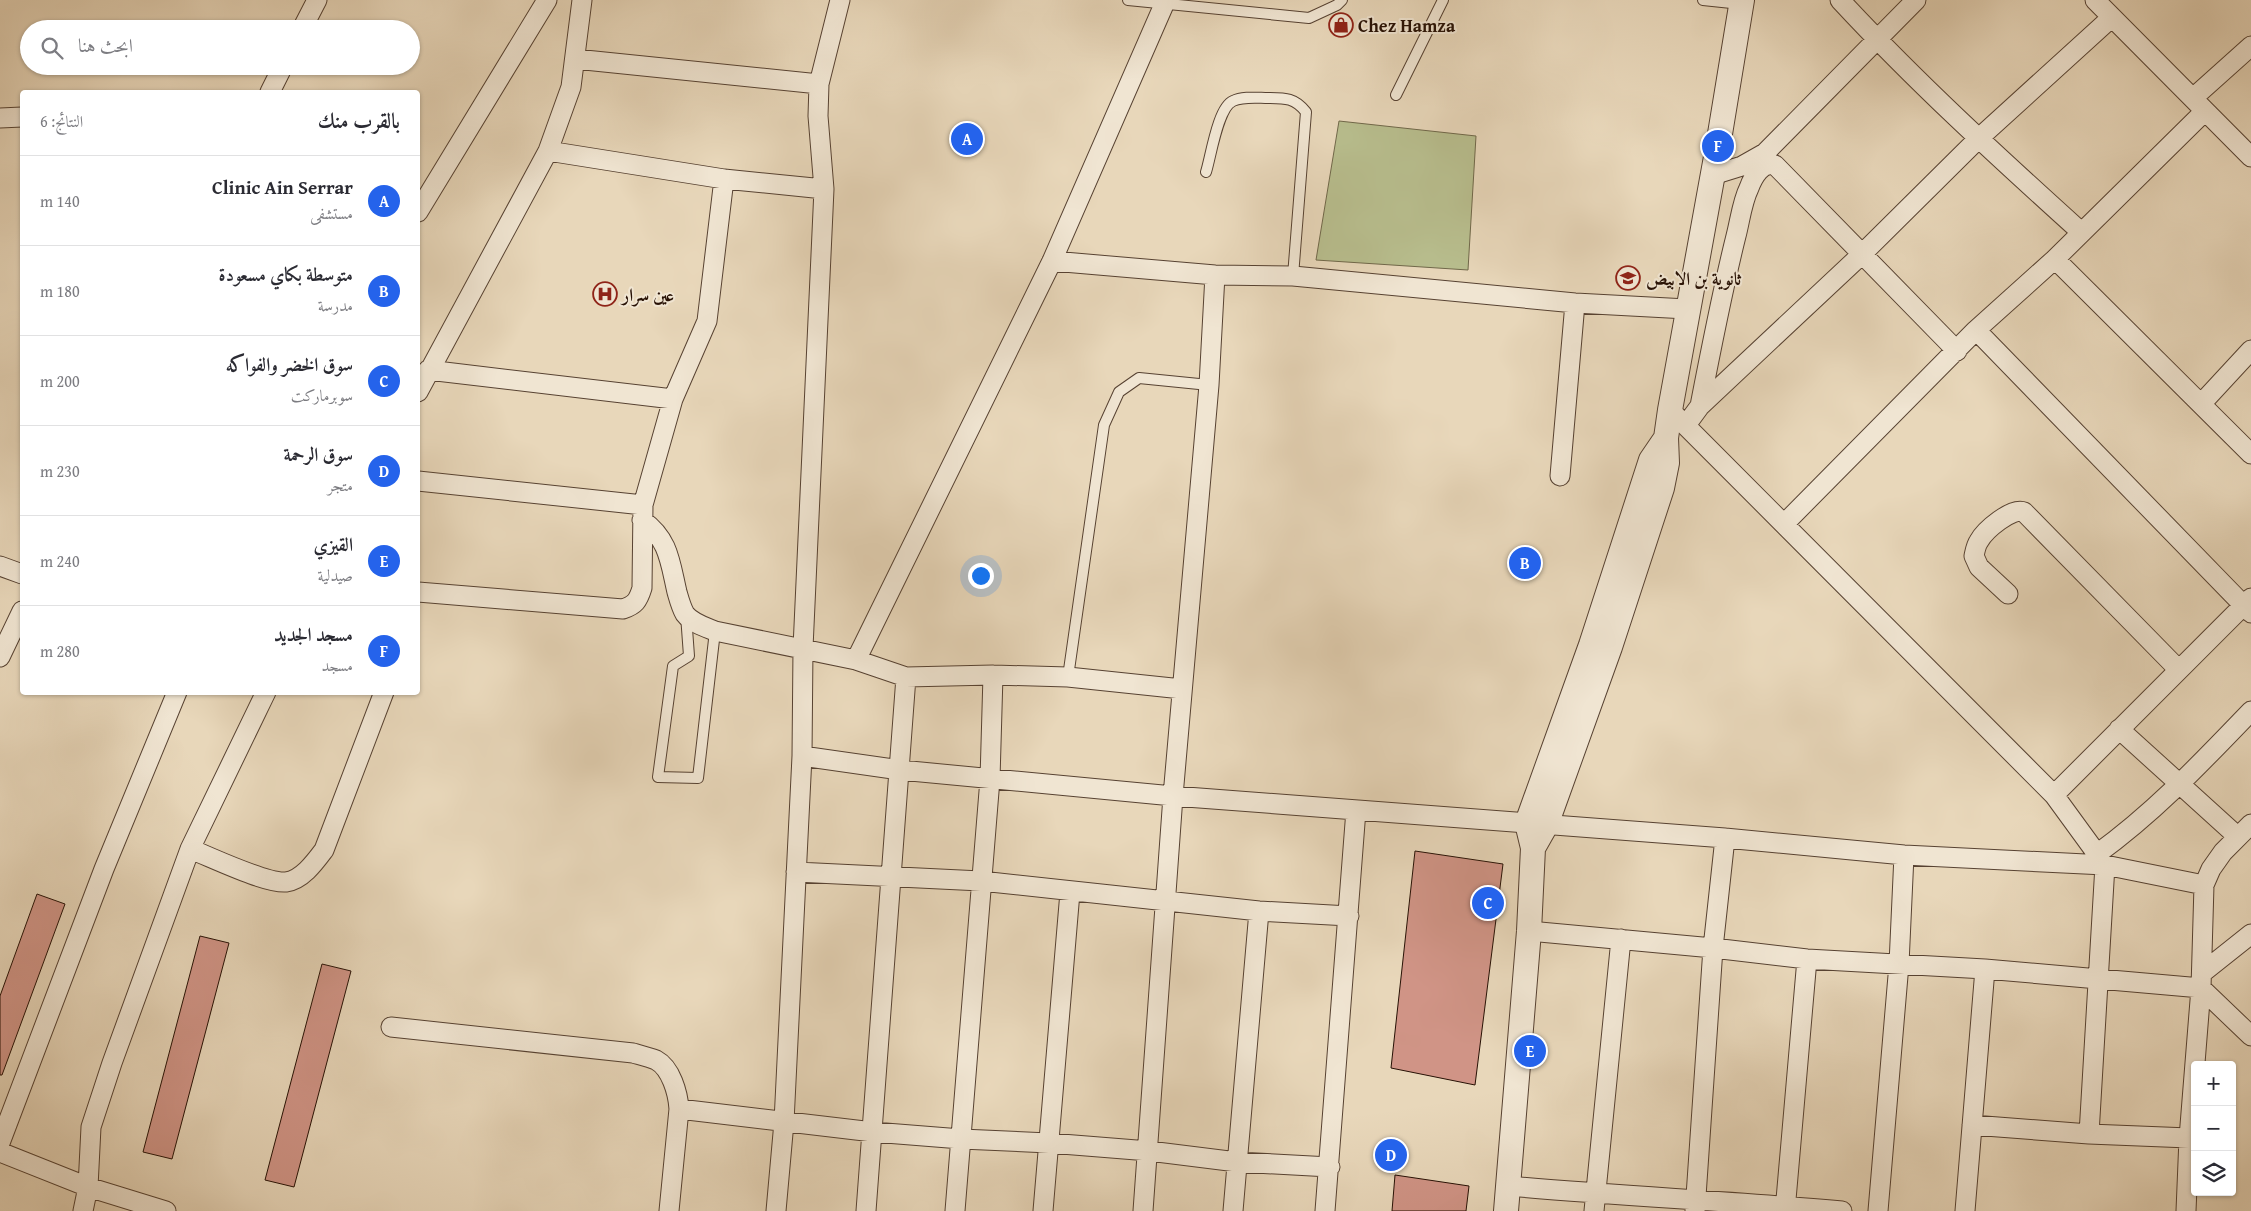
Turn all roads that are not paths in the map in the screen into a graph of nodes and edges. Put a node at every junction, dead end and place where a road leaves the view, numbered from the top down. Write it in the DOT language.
graph roads {
  1 [pos="317,0"];
  2 [pos="547,0"];
  3 [pos="582,0"];
  4 [pos="840,0"];
  5 [pos="1128,0"];
  6 [pos="1342,0"];
  7 [pos="1443,0"];
  8 [pos="1703,0"];
  9 [pos="1840,0"];
  10 [pos="1916,0"];
  11 [pos="2095,0"];
  12 [pos="1165,2"];
  13 [pos="1741,2"];
  14 [pos="2112,18"];
  15 [pos="307,20"];
  16 [pos="1878,41"];
  17 [pos="2251,46"];
  18 [pos="575,59"];
  19 [pos="278,75"];
  20 [pos="819,84"];
  21 [pos="271,90"];
  22 [pos="1396,96"];
  23 [pos="2199,104"];
  24 [pos="20,117"];
  25 [pos="0,118"];
  26 [pos="1978,139"];
  27 [pos="548,151"];
  28 [pos="2251,157"];
  29 [pos="1206,172"];
  30 [pos="1712,174"];
  31 [pos="724,179"];
  32 [pos="824,189"];
  33 [pos="420,209"];
  34 [pos="2081,232"];
  35 [pos="1860,255"];
  36 [pos="2055,258"];
  37 [pos="1052,261"];
  38 [pos="1215,275"];
  39 [pos="1293,276"];
  40 [pos="1575,303"];
  41 [pos="1687,309"];
  42 [pos="1976,330"];
  43 [pos="2251,350"];
  44 [pos="1957,351"];
  45 [pos="428,370"];
  46 [pos="1209,385"];
  47 [pos="420,388"];
  48 [pos="673,399"];
  49 [pos="2201,404"];
  50 [pos="1700,406"];
  51 [pos="1678,418"];
  52 [pos="2251,454"];
  53 [pos="1560,476"];
  54 [pos="420,480"];
  55 [pos="642,512"];
  56 [pos="1784,524"];
  57 [pos="0,566"];
  58 [pos="20,573"];
  59 [pos="2008,594"];
  60 [pos="420,596"];
  61 [pos="2249,605"];
  62 [pos="686,614"];
  63 [pos="20,615"];
  64 [pos="716,632"];
  65 [pos="803,648"];
  66 [pos="0,657"];
  67 [pos="856,660"];
  68 [pos="2179,670"];
  69 [pos="993,675"];
  70 [pos="906,676"];
  71 [pos="1068,677"];
  72 [pos="1182,688"];
  73 [pos="176,695"];
  74 [pos="265,695"];
  75 [pos="383,695"];
  76 [pos="2251,711"];
  77 [pos="2119,728"];
  78 [pos="802,756"];
  79 [pos="900,770"];
  80 [pos="990,779"];
  81 [pos="2180,784"];
  82 [pos="2054,794"];
  83 [pos="1173,796"];
  84 [pos="1356,810"];
  85 [pos="1536,824"];
  86 [pos="2244,830"];
  87 [pos="1725,838"];
  88 [pos="190,849"];
  89 [pos="1904,855"];
  90 [pos="2101,859"];
  91 [pos="796,872"];
  92 [pos="890,878"];
  93 [pos="981,881"];
  94 [pos="2204,885"];
  95 [pos="1070,892"];
  96 [pos="1166,902"];
  97 [pos="1259,911"];
  98 [pos="1349,916"];
  99 [pos="1529,931"];
  100 [pos="2251,934"];
  101 [pos="1621,939"];
  102 [pos="1713,948"];
  103 [pos="1807,959"];
  104 [pos="1899,964"];
  105 [pos="1984,970"];
  106 [pos="2097,979"];
  107 [pos="2201,981"];
  108 [pos="391,1027"];
  109 [pos="2251,1036"];
  110 [pos="679,1109"];
  111 [pos="784,1122"];
  112 [pos="1972,1125"];
  113 [pos="873,1132"];
  114 [pos="2089,1134"];
  115 [pos="2189,1138"];
  116 [pos="961,1140"];
  117 [pos="0,1143"];
  118 [pos="1049,1143"];
  119 [pos="1149,1151"];
  120 [pos="0,1152"];
  121 [pos="1237,1162"];
  122 [pos="1330,1167"];
  123 [pos="1508,1186"];
  124 [pos="88,1187"];
  125 [pos="1595,1203"];
  126 [pos="1695,1205"];
  127 [pos="1786,1208"];
  128 [pos="83,1211"];
  129 [pos="166,1211"];
  130 [pos="668,1211"];
  131 [pos="776,1211"];
  132 [pos="866,1211"];
  133 [pos="954,1211"];
  134 [pos="1043,1211"];
  135 [pos="1143,1211"];
  136 [pos="1233,1211"];
  137 [pos="1325,1211"];
  138 [pos="1506,1211"];
  139 [pos="1842,1211"];
  140 [pos="1878,1211"];
  141 [pos="1965,1211"];
  142 [pos="2186,1211"];
  1 -- 15 [label="street"];
  2 -- 33 [label="street"];
  3 -- 18 [label="street"];
  4 -- 20 [label="street"];
  5 -- 12 [label="lane"];
  6 -- 12 [label="lane"];
  7 -- 22 [label="lane"];
  8 -- 13 [label="lane"];
  9 -- 16 [label="street"];
  10 -- 16 [label="street"];
  11 -- 14 [label="street"];
  12 -- 37 [label="street"];
  13 -- 30 [label="street"];
  14 -- 23 [label="street"];
  14 -- 26 [label="street"];
  16 -- 26 [label="street"];
  16 -- 30 [label="street"];
  17 -- 23 [label="street"];
  18 -- 20 [label="street"];
  18 -- 27 [label="street"];
  19 -- 21 [label="street"];
  20 -- 32 [label="street"];
  23 -- 28 [label="street"];
  23 -- 34 [label="street"];
  24 -- 25 [label="street"];
  26 -- 34 [label="street"];
  26 -- 35 [label="street"];
  27 -- 31 [label="street"];
  27 -- 45 [label="street"];
  29 -- 39 [label="lane"];
  30 -- 41 [label="street"];
  31 -- 32 [label="street"];
  31 -- 48 [label="street"];
  32 -- 65 [label="street"];
  34 -- 36 [label="street"];
  35 -- 44 [label="street"];
  35 -- 50 [label="street"];
  35 -- 50 [label="street"];
  36 -- 42 [label="street"];
  36 -- 49 [label="street"];
  37 -- 38 [label="street"];
  37 -- 67 [label="street"];
  38 -- 39 [label="street"];
  38 -- 46 [label="street"];
  39 -- 40 [label="street"];
  40 -- 41 [label="street"];
  40 -- 53 [label="street"];
  41 -- 51 [label="street"];
  42 -- 44 [label="street"];
  42 -- 61 [label="street"];
  43 -- 49 [label="street"];
  44 -- 56 [label="street"];
  45 -- 47 [label="street"];
  45 -- 48 [label="street"];
  46 -- 71 [label="lane"];
  46 -- 72 [label="street"];
  48 -- 55 [label="street"];
  49 -- 52 [label="street"];
  50 -- 51 [label="street"];
  51 -- 56 [label="street"];
  51 -- 85 [label="street"];
  54 -- 55 [label="street"];
  55 -- 60 [label="street"];
  55 -- 62 [label="street"];
  56 -- 82 [label="street"];
  57 -- 58 [label="street"];
  59 -- 68 [label="street"];
  61 -- 68 [label="street"];
  62 -- 64 [label="street"];
  62 -- 64 [label="lane"];
  63 -- 66 [label="street"];
  64 -- 65 [label="street"];
  65 -- 67 [label="street"];
  65 -- 78 [label="street"];
  67 -- 70 [label="street"];
  68 -- 77 [label="street"];
  69 -- 70 [label="street"];
  69 -- 71 [label="street"];
  69 -- 80 [label="street"];
  70 -- 79 [label="street"];
  71 -- 72 [label="street"];
  72 -- 83 [label="street"];
  73 -- 117 [label="street"];
  74 -- 88 [label="street"];
  75 -- 88 [label="street"];
  76 -- 81 [label="street"];
  77 -- 81 [label="street"];
  77 -- 82 [label="street"];
  78 -- 79 [label="street"];
  78 -- 91 [label="street"];
  79 -- 80 [label="street"];
  79 -- 92 [label="street"];
  80 -- 83 [label="street"];
  80 -- 93 [label="street"];
  81 -- 86 [label="street"];
  81 -- 90 [label="street"];
  82 -- 90 [label="street"];
  83 -- 84 [label="street"];
  83 -- 96 [label="street"];
  84 -- 85 [label="street"];
  84 -- 98 [label="street"];
  85 -- 87 [label="street"];
  85 -- 99 [label="street"];
  86 -- 94 [label="street"];
  87 -- 89 [label="street"];
  87 -- 102 [label="street"];
  88 -- 124 [label="street"];
  89 -- 90 [label="street"];
  89 -- 104 [label="street"];
  90 -- 94 [label="street"];
  90 -- 106 [label="street"];
  91 -- 92 [label="street"];
  91 -- 111 [label="street"];
  92 -- 93 [label="street"];
  92 -- 113 [label="street"];
  93 -- 95 [label="street"];
  93 -- 116 [label="street"];
  94 -- 107 [label="street"];
  95 -- 96 [label="street"];
  95 -- 118 [label="street"];
  96 -- 97 [label="street"];
  96 -- 119 [label="street"];
  97 -- 98 [label="street"];
  97 -- 121 [label="street"];
  98 -- 122 [label="street"];
  99 -- 101 [label="street"];
  99 -- 123 [label="street"];
  100 -- 107 [label="street"];
  101 -- 102 [label="street"];
  101 -- 125 [label="street"];
  102 -- 103 [label="street"];
  102 -- 126 [label="street"];
  103 -- 104 [label="street"];
  103 -- 127 [label="street"];
  104 -- 105 [label="street"];
  104 -- 140 [label="street"];
  105 -- 106 [label="street"];
  105 -- 112 [label="street"];
  106 -- 107 [label="street"];
  106 -- 114 [label="street"];
  107 -- 109 [label="street"];
  107 -- 115 [label="street"];
  108 -- 110 [label="street"];
  110 -- 111 [label="street"];
  110 -- 130 [label="street"];
  111 -- 113 [label="street"];
  111 -- 131 [label="street"];
  112 -- 114 [label="street"];
  112 -- 141 [label="street"];
  113 -- 116 [label="street"];
  113 -- 132 [label="street"];
  114 -- 115 [label="street"];
  115 -- 142 [label="street"];
  116 -- 118 [label="street"];
  116 -- 133 [label="street"];
  118 -- 119 [label="street"];
  118 -- 134 [label="street"];
  119 -- 121 [label="street"];
  119 -- 135 [label="street"];
  120 -- 124 [label="street"];
  121 -- 122 [label="street"];
  121 -- 136 [label="street"];
  122 -- 137 [label="street"];
  123 -- 125 [label="street"];
  123 -- 138 [label="street"];
  124 -- 128 [label="street"];
  124 -- 129 [label="street"];
  125 -- 126 [label="street"];
  126 -- 127 [label="street"];
  127 -- 139 [label="street"];
}
